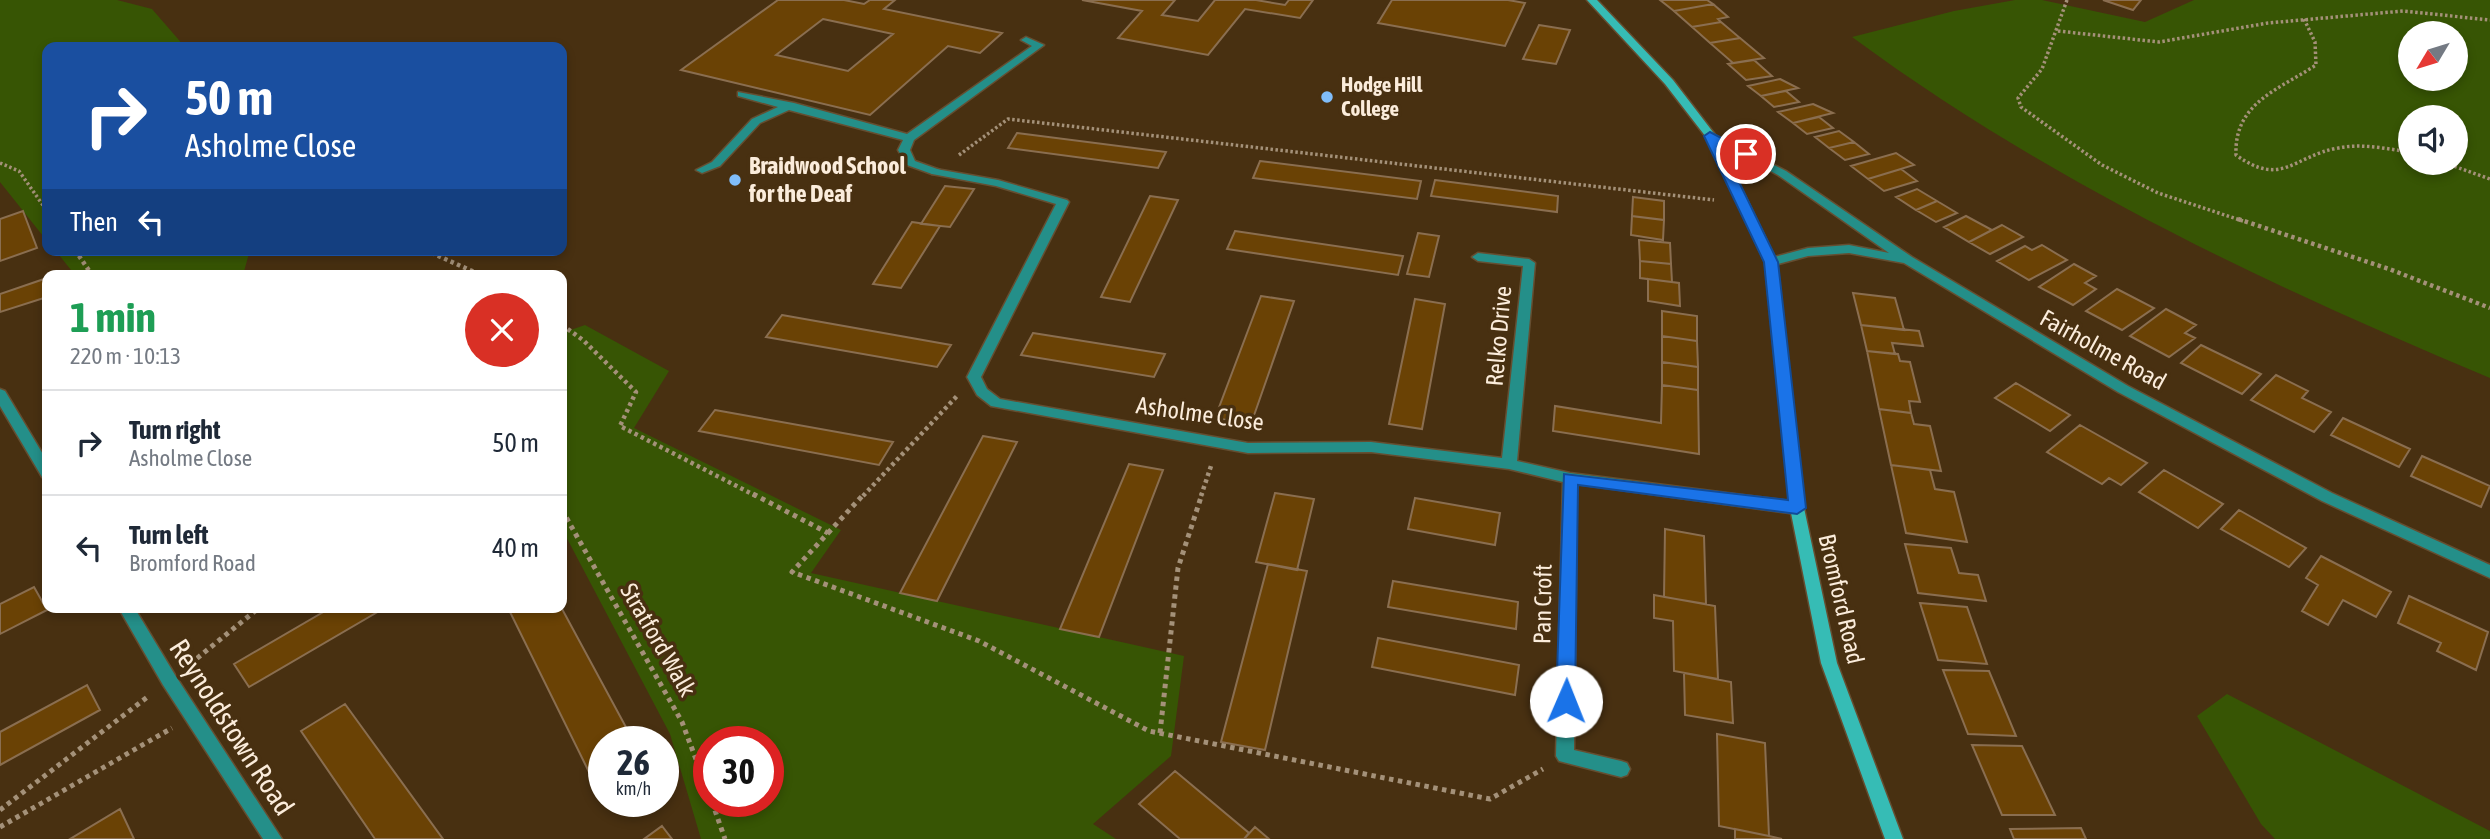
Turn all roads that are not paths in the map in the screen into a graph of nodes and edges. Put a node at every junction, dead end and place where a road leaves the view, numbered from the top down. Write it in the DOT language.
graph roads {
  1 [pos="1591,0"];
  2 [pos="1026,40"];
  3 [pos="742,94"];
  4 [pos="790,106"];
  5 [pos="1710,136"];
  6 [pos="909,138"];
  7 [pos="702,170"];
  8 [pos="1478,257"];
  9 [pos="1908,260"];
  10 [pos="1771,262"];
  11 [pos="0,394"];
  12 [pos="1509,464"];
  13 [pos="42,465"];
  14 [pos="1570,478"];
  15 [pos="1797,508"];
  16 [pos="2490,572"];
  17 [pos="130,613"];
  18 [pos="1621,769"];
  19 [pos="273,839"];
  20 [pos="1894,839"];
  1 -- 5 [label="street, Bromford Road"];
  2 -- 6 [label="street"];
  3 -- 4 [label="street"];
  4 -- 6 [label="street"];
  4 -- 7 [label="street"];
  5 -- 9 [label="street, Fairholme Road"];
  5 -- 10 [label="street, Bromford Road"];
  6 -- 12 [label="street, Asholme Close"];
  8 -- 12 [label="street, Relko Drive"];
  9 -- 10 [label="street"];
  9 -- 16 [label="street, Fairholme Road"];
  10 -- 15 [label="street, Bromford Road"];
  11 -- 13 [label="street"];
  12 -- 14 [label="street, Asholme Close"];
  14 -- 15 [label="street, Asholme Close"];
  14 -- 18 [label="street, Pan Croft"];
  15 -- 20 [label="street, Bromford Road"];
  17 -- 19 [label="street, Reynoldstown Road"];
}
